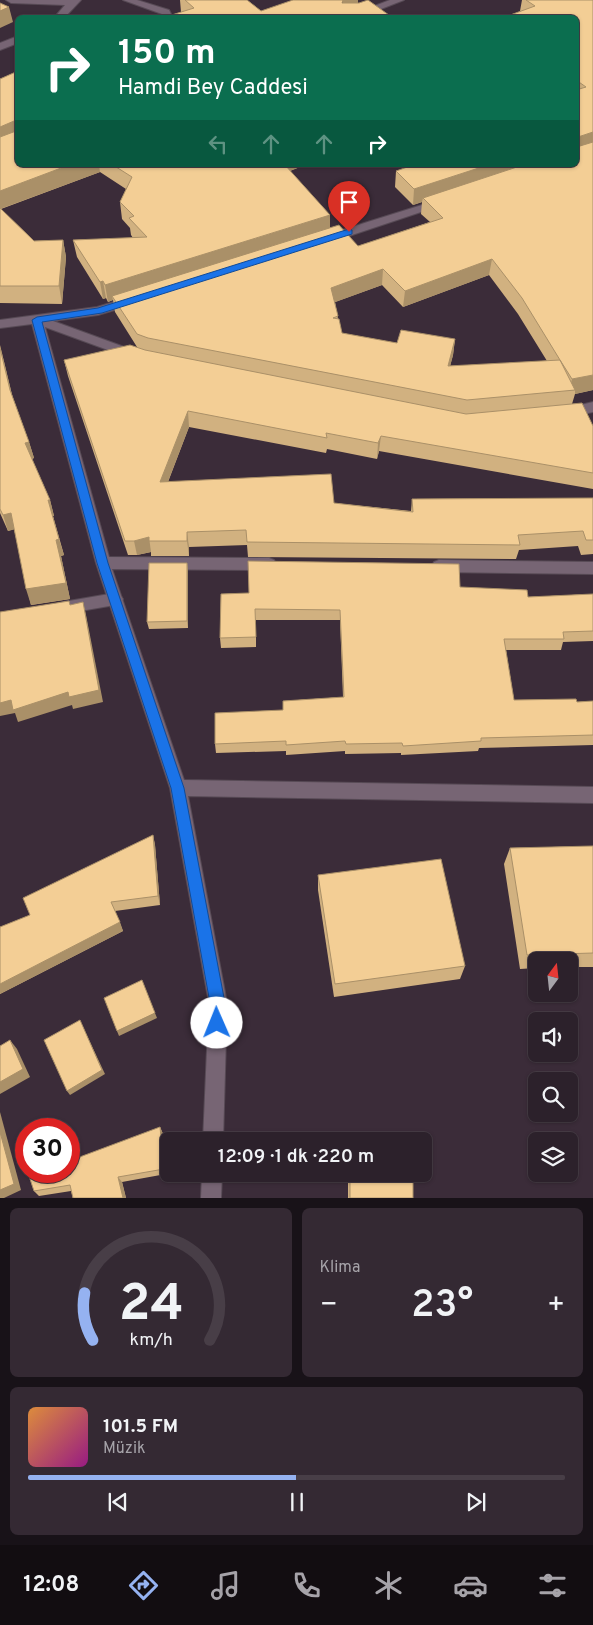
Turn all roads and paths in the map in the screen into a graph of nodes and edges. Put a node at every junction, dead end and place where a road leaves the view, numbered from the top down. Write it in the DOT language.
graph roads {
  1 [pos="11,0"];
  2 [pos="128,0"];
  3 [pos="398,0"];
  4 [pos="75,2"];
  5 [pos="61,15"];
  6 [pos="168,15"];
  7 [pos="356,15"];
  8 [pos="15,40"];
  9 [pos="0,47"];
  10 [pos="451,198"];
  11 [pos="312,244"];
  12 [pos="145,296"];
  13 [pos="37,320"];
  14 [pos="0,324"];
  15 [pos="148,360"];
  16 [pos="593,407"];
  17 [pos="552,414"];
  18 [pos="103,563"];
  19 [pos="279,564"];
  20 [pos="426,566"];
  21 [pos="593,568"];
  22 [pos="115,599"];
  23 [pos="48,610"];
  24 [pos="178,788"];
  25 [pos="593,795"];
  26 [pos="213,1132"];
  27 [pos="212,1182"];
  28 [pos="211,1198"];
  1 -- 4 [label="street"];
  2 -- 6 [label="street"];
  3 -- 7 [label="street"];
  4 -- 5 [label="street"];
  8 -- 9 [label="street"];
  10 -- 11 [label="street"];
  12 -- 13 [label="street"];
  13 -- 14 [label="street"];
  13 -- 15 [label="street"];
  13 -- 18 [label="street"];
  16 -- 17 [label="street"];
  18 -- 19 [label="street"];
  18 -- 22 [label="street"];
  20 -- 21 [label="street"];
  22 -- 23 [label="street"];
  22 -- 24 [label="street"];
  24 -- 25 [label="street"];
  24 -- 26 [label="street"];
  27 -- 28 [label="street"];
}
